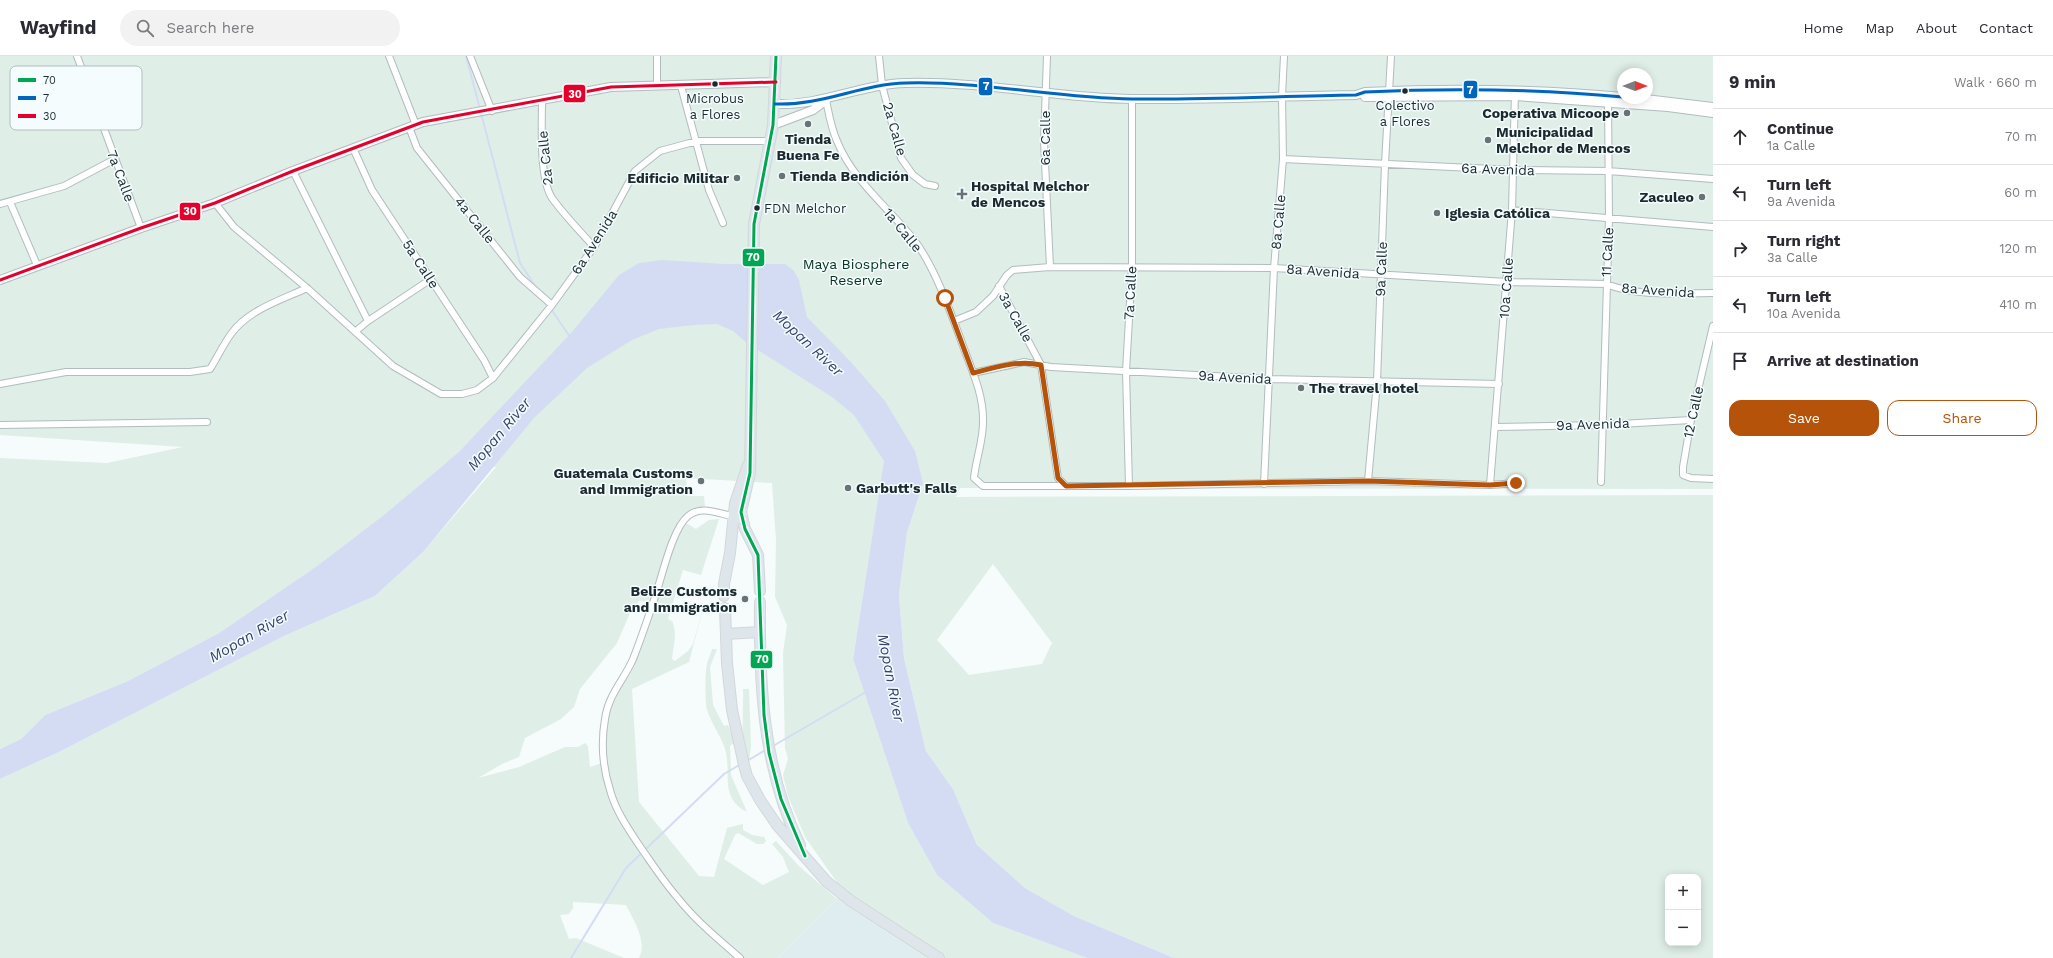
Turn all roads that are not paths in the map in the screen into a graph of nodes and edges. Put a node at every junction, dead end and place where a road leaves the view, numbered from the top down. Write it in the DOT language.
graph roads {
  1 [pos="76,56"];
  2 [pos="389,56"];
  3 [pos="470,56"];
  4 [pos="657,56"];
  5 [pos="776,56"];
  6 [pos="879,56"];
  7 [pos="1048,56"];
  8 [pos="1284,56"];
  9 [pos="1391,56"];
  10 [pos="80,66"];
  11 [pos="776,82"];
  12 [pos="657,85"];
  13 [pos="882,85"];
  14 [pos="681,86"];
  15 [pos="1045,92"];
  16 [pos="1515,93"];
  17 [pos="1389,94"];
  18 [pos="1282,96"];
  19 [pos="1617,98"];
  20 [pos="1132,99"];
  21 [pos="1608,99"];
  22 [pos="826,100"];
  23 [pos="542,101"];
  24 [pos="1653,101"];
  25 [pos="775,104"];
  26 [pos="1668,104"];
  27 [pos="1713,107"];
  28 [pos="492,111"];
  29 [pos="1713,113"];
  30 [pos="773,125"];
  31 [pos="412,126"];
  32 [pos="104,130"];
  33 [pos="697,141"];
  34 [pos="771,141"];
  35 [pos="353,148"];
  36 [pos="115,159"];
  37 [pos="1283,159"];
  38 [pos="1385,164"];
  39 [pos="1514,170"];
  40 [pos="293,171"];
  41 [pos="1608,171"];
  42 [pos="1713,179"];
  43 [pos="935,186"];
  44 [pos="10,202"];
  45 [pos="215,203"];
  46 [pos="0,204"];
  47 [pos="1512,210"];
  48 [pos="1609,218"];
  49 [pos="723,223"];
  50 [pos="1713,227"];
  51 [pos="141,228"];
  52 [pos="594,247"];
  53 [pos="37,265"];
  54 [pos="1050,267"];
  55 [pos="1132,267"];
  56 [pos="1274,268"];
  57 [pos="1380,275"];
  58 [pos="431,279"];
  59 [pos="0,280"];
  60 [pos="1507,282"];
  61 [pos="1606,284"];
  62 [pos="999,286"];
  63 [pos="307,288"];
  64 [pos="1713,293"];
  65 [pos="552,305"];
  66 [pos="368,321"];
  67 [pos="954,321"];
  68 [pos="1713,326"];
  69 [pos="356,331"];
  70 [pos="1041,365"];
  71 [pos="1126,371"];
  72 [pos="973,373"];
  73 [pos="493,378"];
  74 [pos="1268,379"];
  75 [pos="1377,382"];
  76 [pos="0,384"];
  77 [pos="1499,384"];
  78 [pos="1690,420"];
  79 [pos="207,422"];
  80 [pos="0,425"];
  81 [pos="1602,425"];
  82 [pos="1495,427"];
  83 [pos="1713,479"];
  84 [pos="1368,481"];
  85 [pos="1601,482"];
  86 [pos="1516,483"];
  87 [pos="1264,484"];
  88 [pos="1490,485"];
  89 [pos="1066,486"];
  90 [pos="1129,486"];
  91 [pos="738,518"];
  92 [pos="760,591"];
  93 [pos="724,596"];
  94 [pos="760,602"];
  95 [pos="725,608"];
  96 [pos="760,632"];
  97 [pos="726,634"];
  98 [pos="805,856"];
  99 [pos="740,958"];
  100 [pos="939,958"];
  1 -- 10 [label="street, 7a Calle"];
  2 -- 31 [label="street, 4a Calle"];
  3 -- 28 [label="street"];
  4 -- 12 [label="street"];
  5 -- 11 [label="highway"];
  6 -- 13 [label="street, 2a Calle"];
  7 -- 15 [label="street, 6a Calle"];
  8 -- 18 [label="street, 8a Calle"];
  9 -- 17 [label="street, 9a Calle"];
  11 -- 14 [label="street"];
  11 -- 25 [label="highway"];
  12 -- 14 [label="street"];
  12 -- 23 [label="street"];
  13 -- 15 [label="street"];
  13 -- 22 [label="street"];
  13 -- 43 [label="street, 2a Calle"];
  14 -- 33 [label="street"];
  15 -- 20 [label="street"];
  15 -- 54 [label="street, 6a Calle"];
  16 -- 17 [label="street"];
  16 -- 21 [label="street"];
  16 -- 39 [label="street, 10a Calle"];
  17 -- 18 [label="street"];
  17 -- 38 [label="street, 9a Calle"];
  18 -- 20 [label="street"];
  18 -- 37 [label="street, 8a Calle"];
  19 -- 21 [label="street"];
  20 -- 55 [label="street, 7a Calle"];
  21 -- 26 [label="street"];
  21 -- 41 [label="street, 11 Calle"];
  22 -- 25 [label="street"];
  22 -- 30 [label="street"];
  22 -- 67 [label="street, 1a Calle"];
  23 -- 28 [label="street"];
  23 -- 52 [label="street, 2a Calle"];
  24 -- 26 [label="street"];
  25 -- 30 [label="highway"];
  26 -- 27 [label="street"];
  26 -- 29 [label="street"];
  28 -- 31 [label="street"];
  30 -- 34 [label="highway"];
  31 -- 35 [label="street"];
  31 -- 65 [label="street, 4a Calle"];
  32 -- 36 [label="street, 7a Calle"];
  33 -- 34 [label="street, 6a Avenida"];
  33 -- 49 [label="street"];
  33 -- 52 [label="street, 6a Avenida"];
  34 -- 91 [label="highway"];
  35 -- 40 [label="street"];
  35 -- 58 [label="street, 5a Calle"];
  36 -- 44 [label="street"];
  36 -- 51 [label="street, 7a Calle"];
  37 -- 38 [label="street, 6a Avenida"];
  37 -- 56 [label="street, 8a Calle"];
  38 -- 39 [label="street, 6a Avenida"];
  38 -- 57 [label="street, 9a Calle"];
  39 -- 41 [label="street, 6a Avenida"];
  39 -- 47 [label="street, 10a Calle"];
  40 -- 45 [label="street"];
  40 -- 66 [label="street"];
  41 -- 42 [label="street, 6a Avenida"];
  41 -- 48 [label="street, 11 Calle"];
  44 -- 46 [label="street"];
  44 -- 53 [label="street"];
  45 -- 51 [label="street"];
  45 -- 63 [label="street"];
  47 -- 48 [label="street"];
  47 -- 60 [label="street, 10a Calle"];
  48 -- 50 [label="street"];
  48 -- 61 [label="street, 11 Calle"];
  51 -- 53 [label="street"];
  52 -- 65 [label="street, 6a Avenida"];
  53 -- 59 [label="street"];
  54 -- 55 [label="street, 8a Avenida"];
  54 -- 62 [label="street, 8a Avenida"];
  55 -- 56 [label="street, 8a Avenida"];
  55 -- 71 [label="street, 7a Calle"];
  56 -- 57 [label="street, 8a Avenida"];
  56 -- 74 [label="street, 8a Calle"];
  57 -- 60 [label="street, 8a Avenida"];
  57 -- 75 [label="street, 9a Calle"];
  58 -- 66 [label="street"];
  58 -- 73 [label="street, 5a Calle"];
  60 -- 61 [label="street, 8a Avenida"];
  60 -- 77 [label="street, 10a Calle"];
  61 -- 64 [label="street, 8a Avenida"];
  61 -- 81 [label="street, 11 Calle"];
  62 -- 67 [label="street, 8a Avenida"];
  62 -- 70 [label="street, 3a Calle"];
  63 -- 69 [label="street"];
  63 -- 76 [label="street"];
  65 -- 73 [label="street, 6a Avenida"];
  66 -- 69 [label="street"];
  67 -- 72 [label="street, 1a Calle"];
  68 -- 78 [label="street, 12 Calle"];
  69 -- 73 [label="street, 6a Avenida"];
  70 -- 71 [label="street, 9a Avenida"];
  70 -- 72 [label="street, 9a Avenida"];
  70 -- 89 [label="street, 3a Calle"];
  71 -- 74 [label="street, 9a Avenida"];
  71 -- 90 [label="street, 7a Calle"];
  72 -- 89 [label="street, 1a Calle"];
  74 -- 75 [label="street, 9a Avenida"];
  74 -- 87 [label="street, 8a Calle"];
  75 -- 77 [label="street, 9a Avenida"];
  75 -- 84 [label="street, 9a Calle"];
  77 -- 82 [label="street, 10a Calle"];
  78 -- 81 [label="street, 9a Avenida"];
  78 -- 83 [label="street, 12 Calle"];
  79 -- 80 [label="street"];
  81 -- 82 [label="street, 9a Avenida"];
  81 -- 85 [label="street, 11 Calle"];
  82 -- 88 [label="street, 10a Calle"];
  84 -- 87 [label="street"];
  84 -- 88 [label="street"];
  86 -- 88 [label="street"];
  87 -- 90 [label="street"];
  89 -- 90 [label="street"];
  91 -- 92 [label="highway"];
  91 -- 93 [label="highway"];
  91 -- 99 [label="street"];
  94 -- 96 [label="highway"];
  95 -- 97 [label="highway"];
  96 -- 97 [label="highway"];
  96 -- 98 [label="highway"];
  97 -- 98 [label="highway"];
  98 -- 100 [label="highway"];
}
